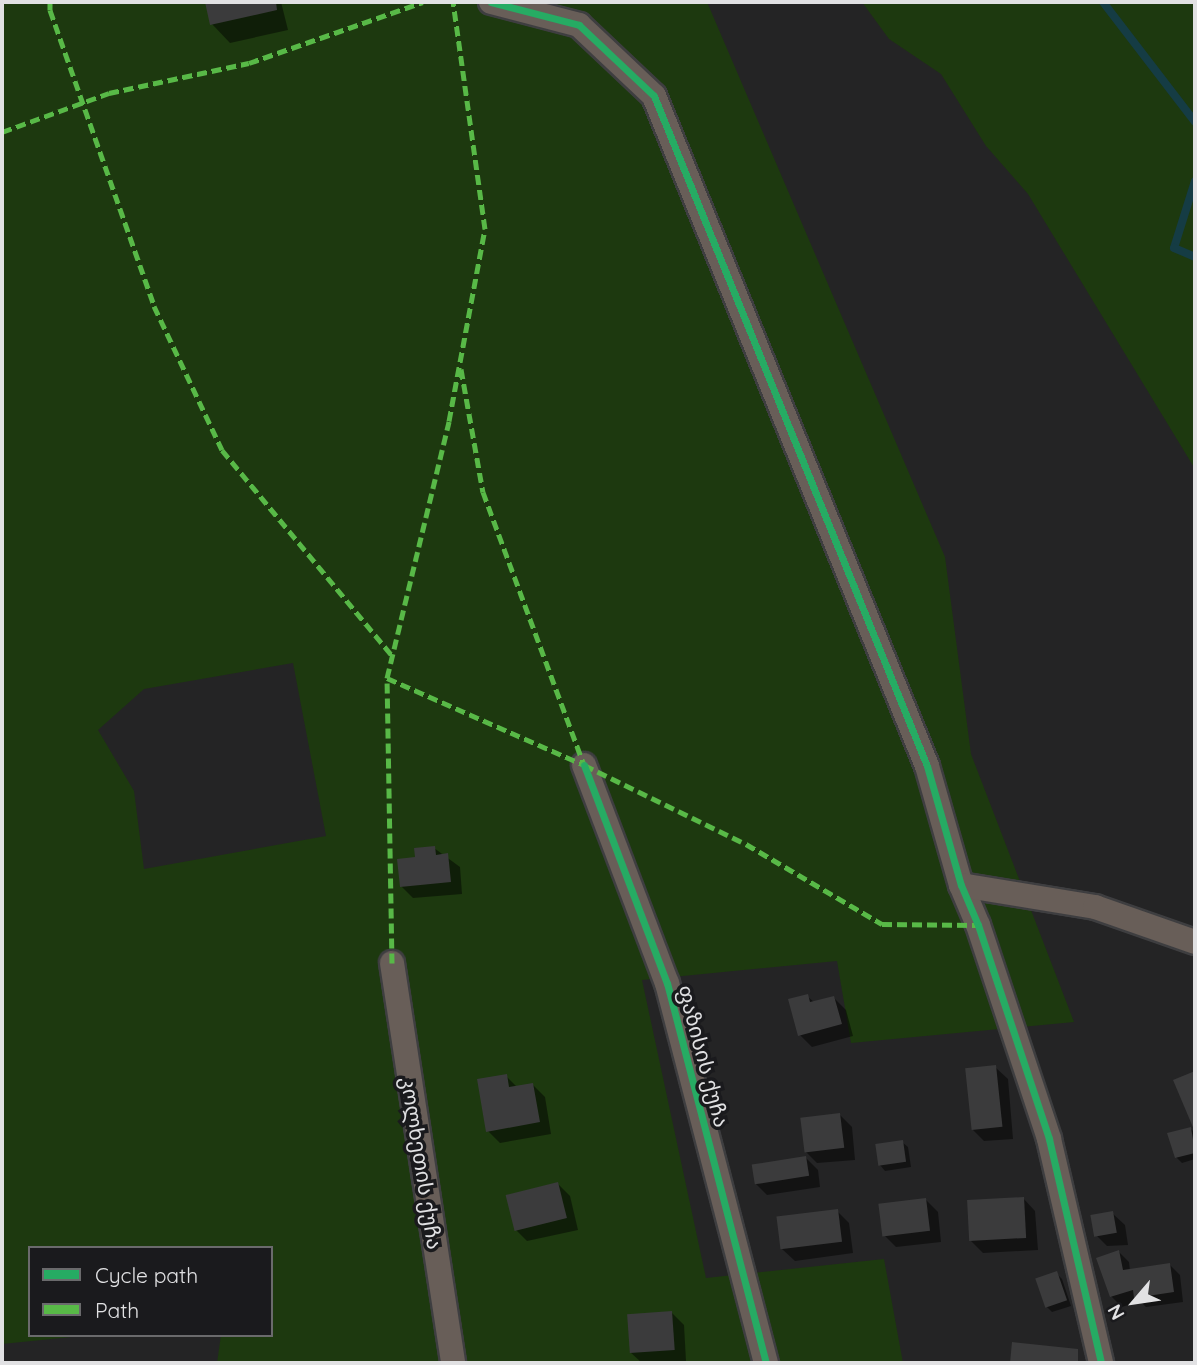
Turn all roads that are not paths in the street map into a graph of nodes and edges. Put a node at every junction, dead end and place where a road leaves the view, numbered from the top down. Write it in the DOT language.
graph roads {
  1 [pos="491,2"];
  2 [pos="584,765"];
  3 [pos="961,885"];
  4 [pos="1195,942"];
  5 [pos="391,963"];
  6 [pos="453,1363"];
  7 [pos="766,1363"];
  8 [pos="1101,1363"];
  1 -- 3 [label="street"];
  2 -- 7 [label="street, ფაზისის ქუჩა"];
  3 -- 4 [label="street"];
  3 -- 8 [label="street"];
  5 -- 6 [label="street, კოლხეთის ქუჩა"];
}
